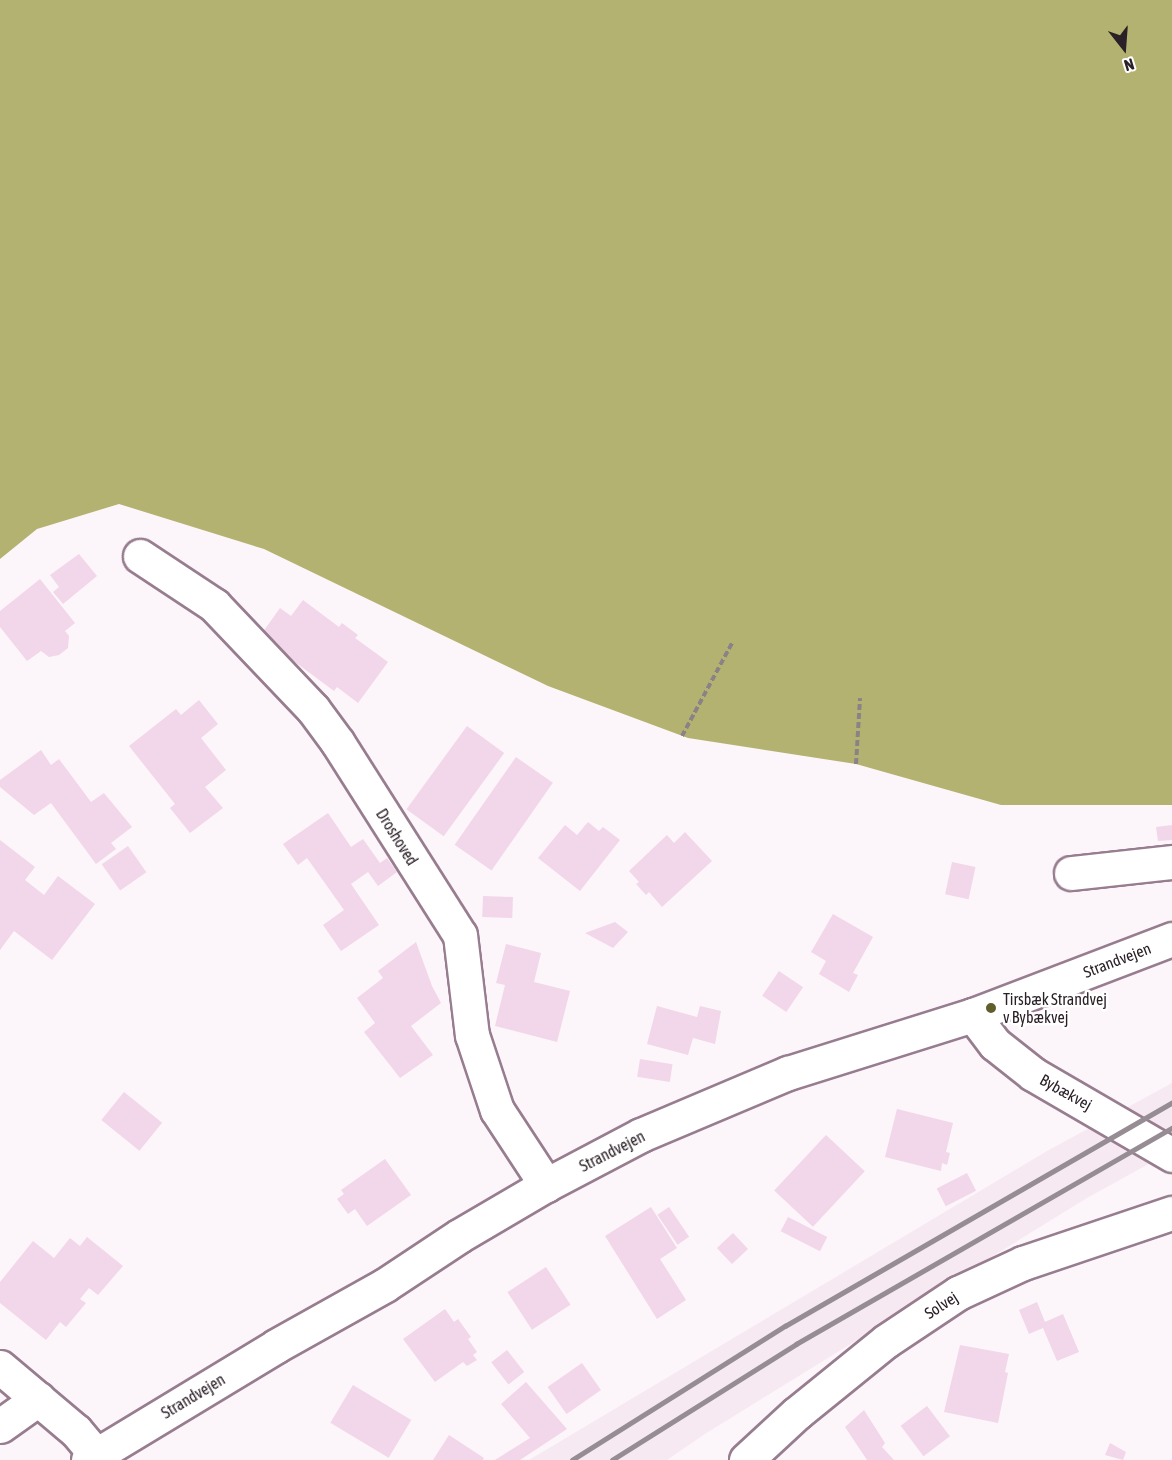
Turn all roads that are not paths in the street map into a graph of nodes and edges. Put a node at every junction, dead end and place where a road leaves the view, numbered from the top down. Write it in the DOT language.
graph roads {
  1 [pos="140,556"];
  2 [pos="1172,862"];
  3 [pos="1071,873"];
  4 [pos="1172,939"];
  5 [pos="973,1015"];
  6 [pos="1172,1155"];
  7 [pos="546,1185"];
  8 [pos="1172,1213"];
  9 [pos="0,1367"];
  10 [pos="38,1399"];
  11 [pos="0,1426"];
  12 [pos="95,1458"];
  13 [pos="746,1460"];
  1 -- 7 [label="street, Droshoved"];
  2 -- 3 [label="street"];
  4 -- 5 [label="street, Strandvejen"];
  5 -- 6 [label="street, Bybækvej"];
  5 -- 7 [label="street, Strandvejen"];
  7 -- 12 [label="street, Strandvejen"];
  8 -- 13 [label="street, Solvej"];
  9 -- 10 [label="street, Strandvejen"];
  10 -- 11 [label="street"];
  10 -- 12 [label="street, Strandvejen"];
}
